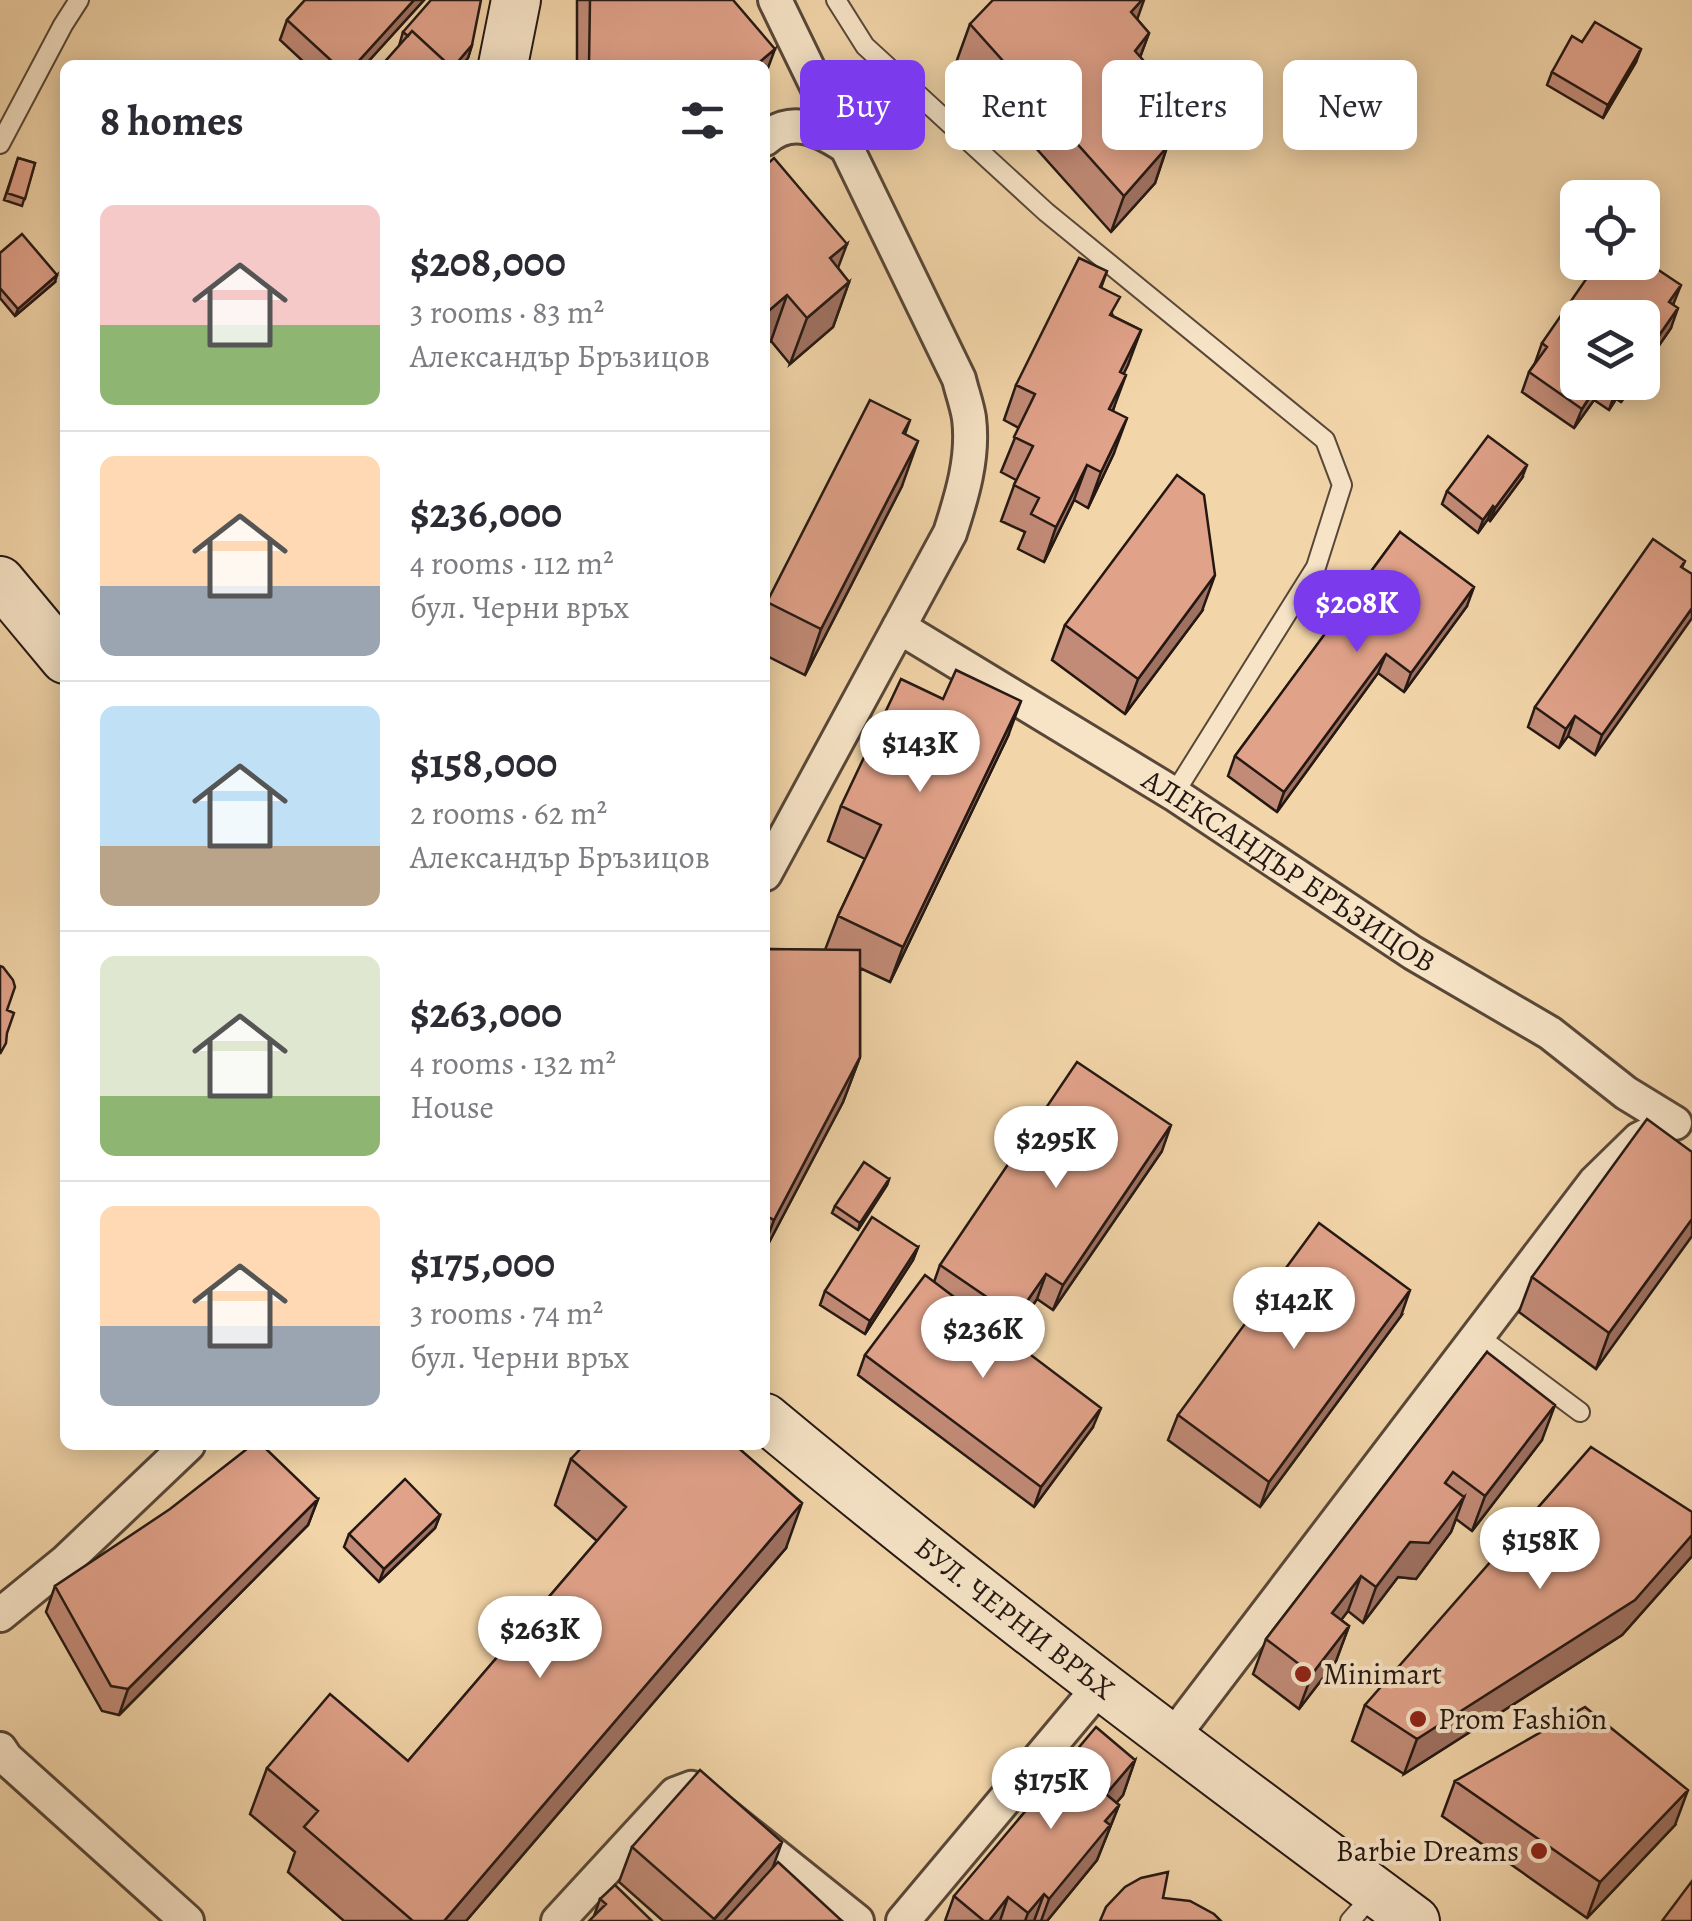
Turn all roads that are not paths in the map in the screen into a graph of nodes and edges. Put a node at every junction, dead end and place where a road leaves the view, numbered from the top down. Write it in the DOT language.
graph roads {
  1 [pos="79,0"];
  2 [pos="516,0"];
  3 [pos="775,0"];
  4 [pos="836,0"];
  5 [pos="504,60"];
  6 [pos="805,60"];
  7 [pos="800,126"];
  8 [pos="770,135"];
  9 [pos="0,144"];
  10 [pos="849,150"];
  11 [pos="0,581"];
  12 [pos="899,627"];
  13 [pos="60,653"];
  14 [pos="1174,794"];
  15 [pos="770,865"];
  16 [pos="1684,1124"];
  17 [pos="1478,1336"];
  18 [pos="1580,1412"];
  19 [pos="770,1422"];
  20 [pos="183,1450"];
  21 [pos="0,1615"];
  22 [pos="1101,1685"];
  23 [pos="1171,1739"];
  24 [pos="0,1750"];
  25 [pos="1363,1906"];
  26 [pos="187,1921"];
  27 [pos="558,1921"];
  28 [pos="857,1921"];
  29 [pos="903,1921"];
  30 [pos="1416,1921"];
  1 -- 9 [label="lane"];
  2 -- 5 [label="main road"];
  3 -- 6 [label="street"];
  4 -- 14 [label="lane"];
  7 -- 8 [label="street"];
  10 -- 12 [label="street"];
  11 -- 13 [label="main road"];
  12 -- 14 [label="street, АЛЕКСАНДЪР БРЪЗИЦОВ"];
  12 -- 15 [label="street"];
  14 -- 16 [label="street, АЛЕКСАНДЪР БРЪЗИЦОВ"];
  16 -- 17 [label="street, АЛЕКСАНДЪР БРЪЗИЦОВ"];
  17 -- 18 [label="lane"];
  17 -- 23 [label="street, АЛЕКСАНДЪР БРЪЗИЦОВ"];
  19 -- 22 [label="main road, БУЛ. ЧЕРНИ ВРЪХ"];
  20 -- 21 [label="street"];
  22 -- 23 [label="main road, БУЛ. ЧЕРНИ ВРЪХ"];
  22 -- 29 [label="street"];
  23 -- 25 [label="main road, БУЛ. ЧЕРНИ ВРЪХ"];
  24 -- 26 [label="street"];
  25 -- 30 [label="main road, БУЛ. ЧЕРНИ ВРЪХ"];
  27 -- 28 [label="street"];
}
